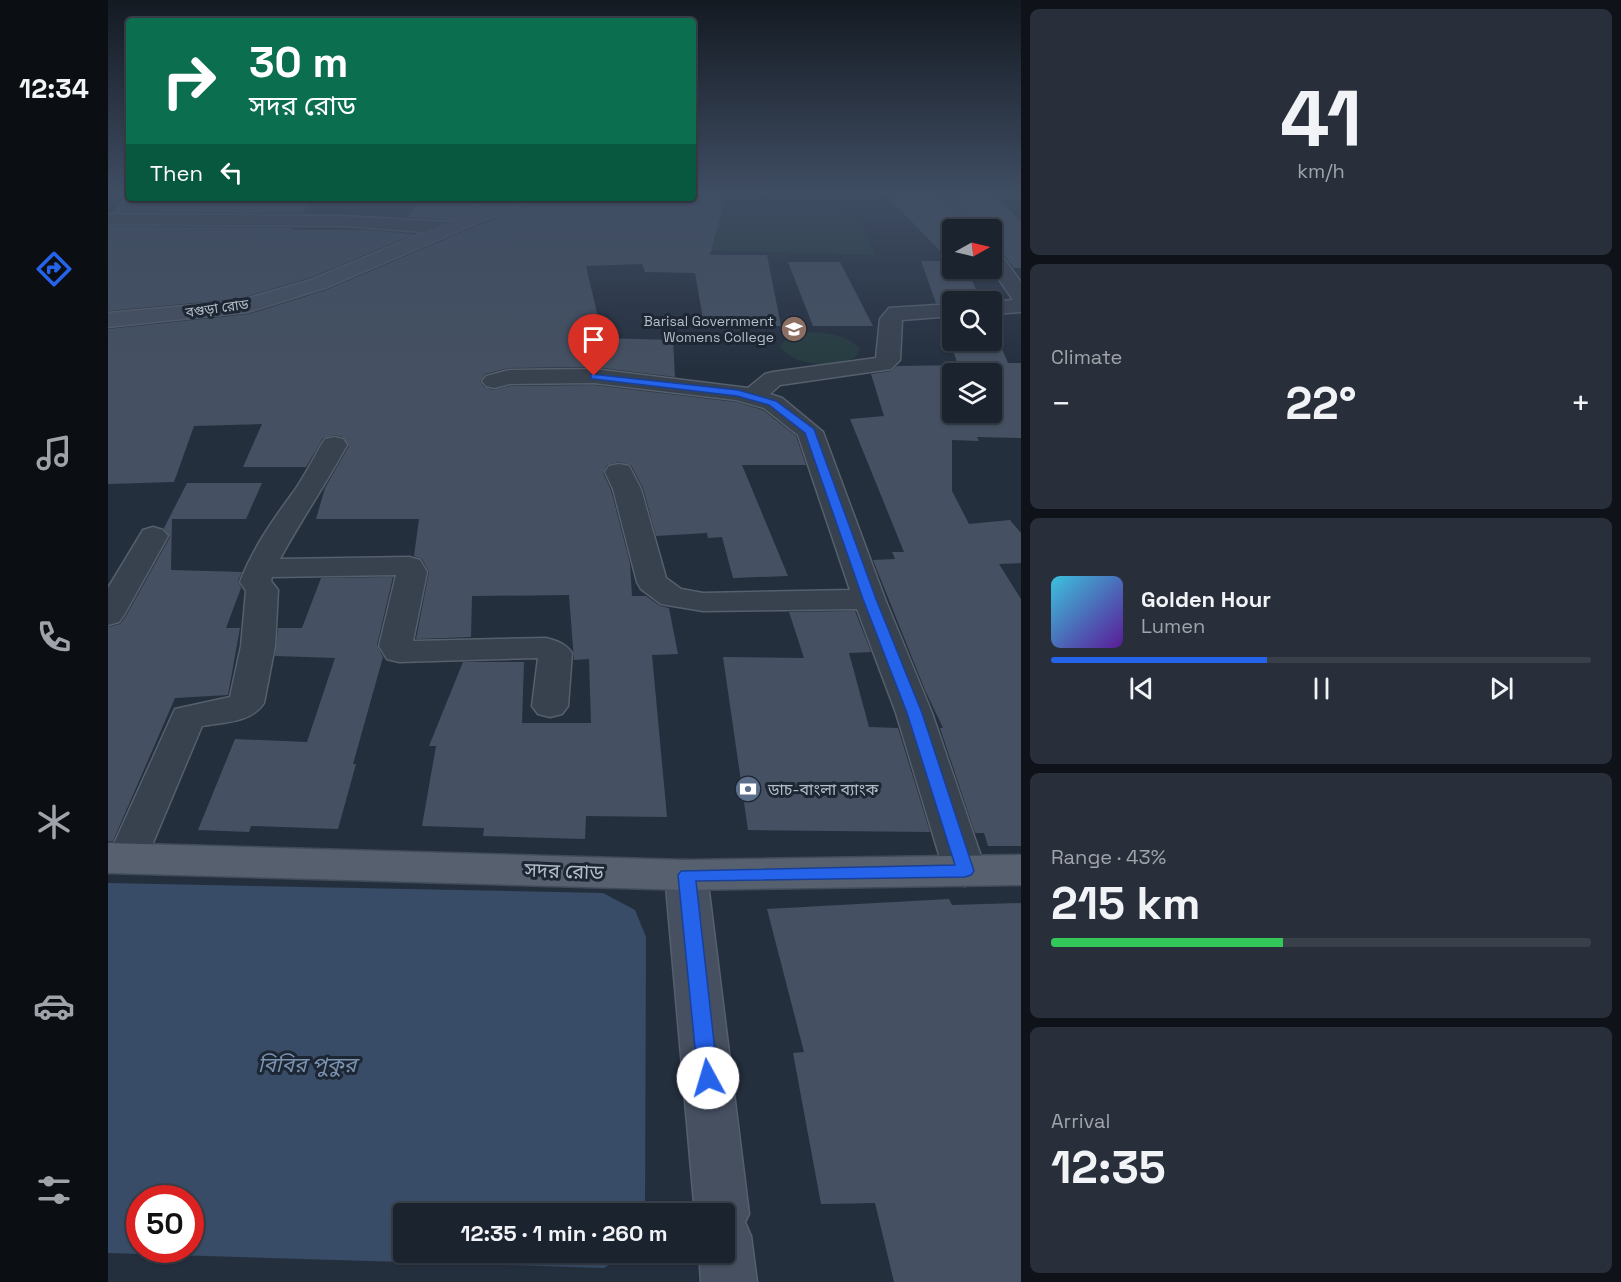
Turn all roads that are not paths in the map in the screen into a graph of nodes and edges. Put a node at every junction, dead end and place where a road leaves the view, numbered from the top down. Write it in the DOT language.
graph roads {
  1 [pos="397,251"];
  2 [pos="1002,270"];
  3 [pos="1021,297"];
  4 [pos="1021,306"];
  5 [pos="1002,307"];
  6 [pos="942,311"];
  7 [pos="108,320"];
  8 [pos="494,381"];
  9 [pos="752,397"];
  10 [pos="334,445"];
  11 [pos="619,472"];
  12 [pos="153,536"];
  13 [pos="260,568"];
  14 [pos="870,599"];
  15 [pos="108,615"];
  16 [pos="550,706"];
  17 [pos="118,858"];
  18 [pos="1021,870"];
  19 [pos="965,871"];
  20 [pos="687,875"];
  21 [pos="721,1203"];
  22 [pos="727,1263"];
  23 [pos="729,1282"];
  1 -- 7 [label="main road, বগুড়া রোড"];
  2 -- 3 [label="street"];
  4 -- 5 [label="street"];
  6 -- 9 [label="street"];
  8 -- 9 [label="street"];
  9 -- 14 [label="street"];
  10 -- 13 [label="street"];
  11 -- 14 [label="street"];
  12 -- 15 [label="street"];
  13 -- 16 [label="street"];
  13 -- 17 [label="street"];
  14 -- 19 [label="street"];
  17 -- 20 [label="main road, সদর রোড"];
  18 -- 19 [label="main road, সদর রোড"];
  19 -- 20 [label="main road, সদর রোড"];
  20 -- 21 [label="main road"];
  22 -- 23 [label="main road"];
}
